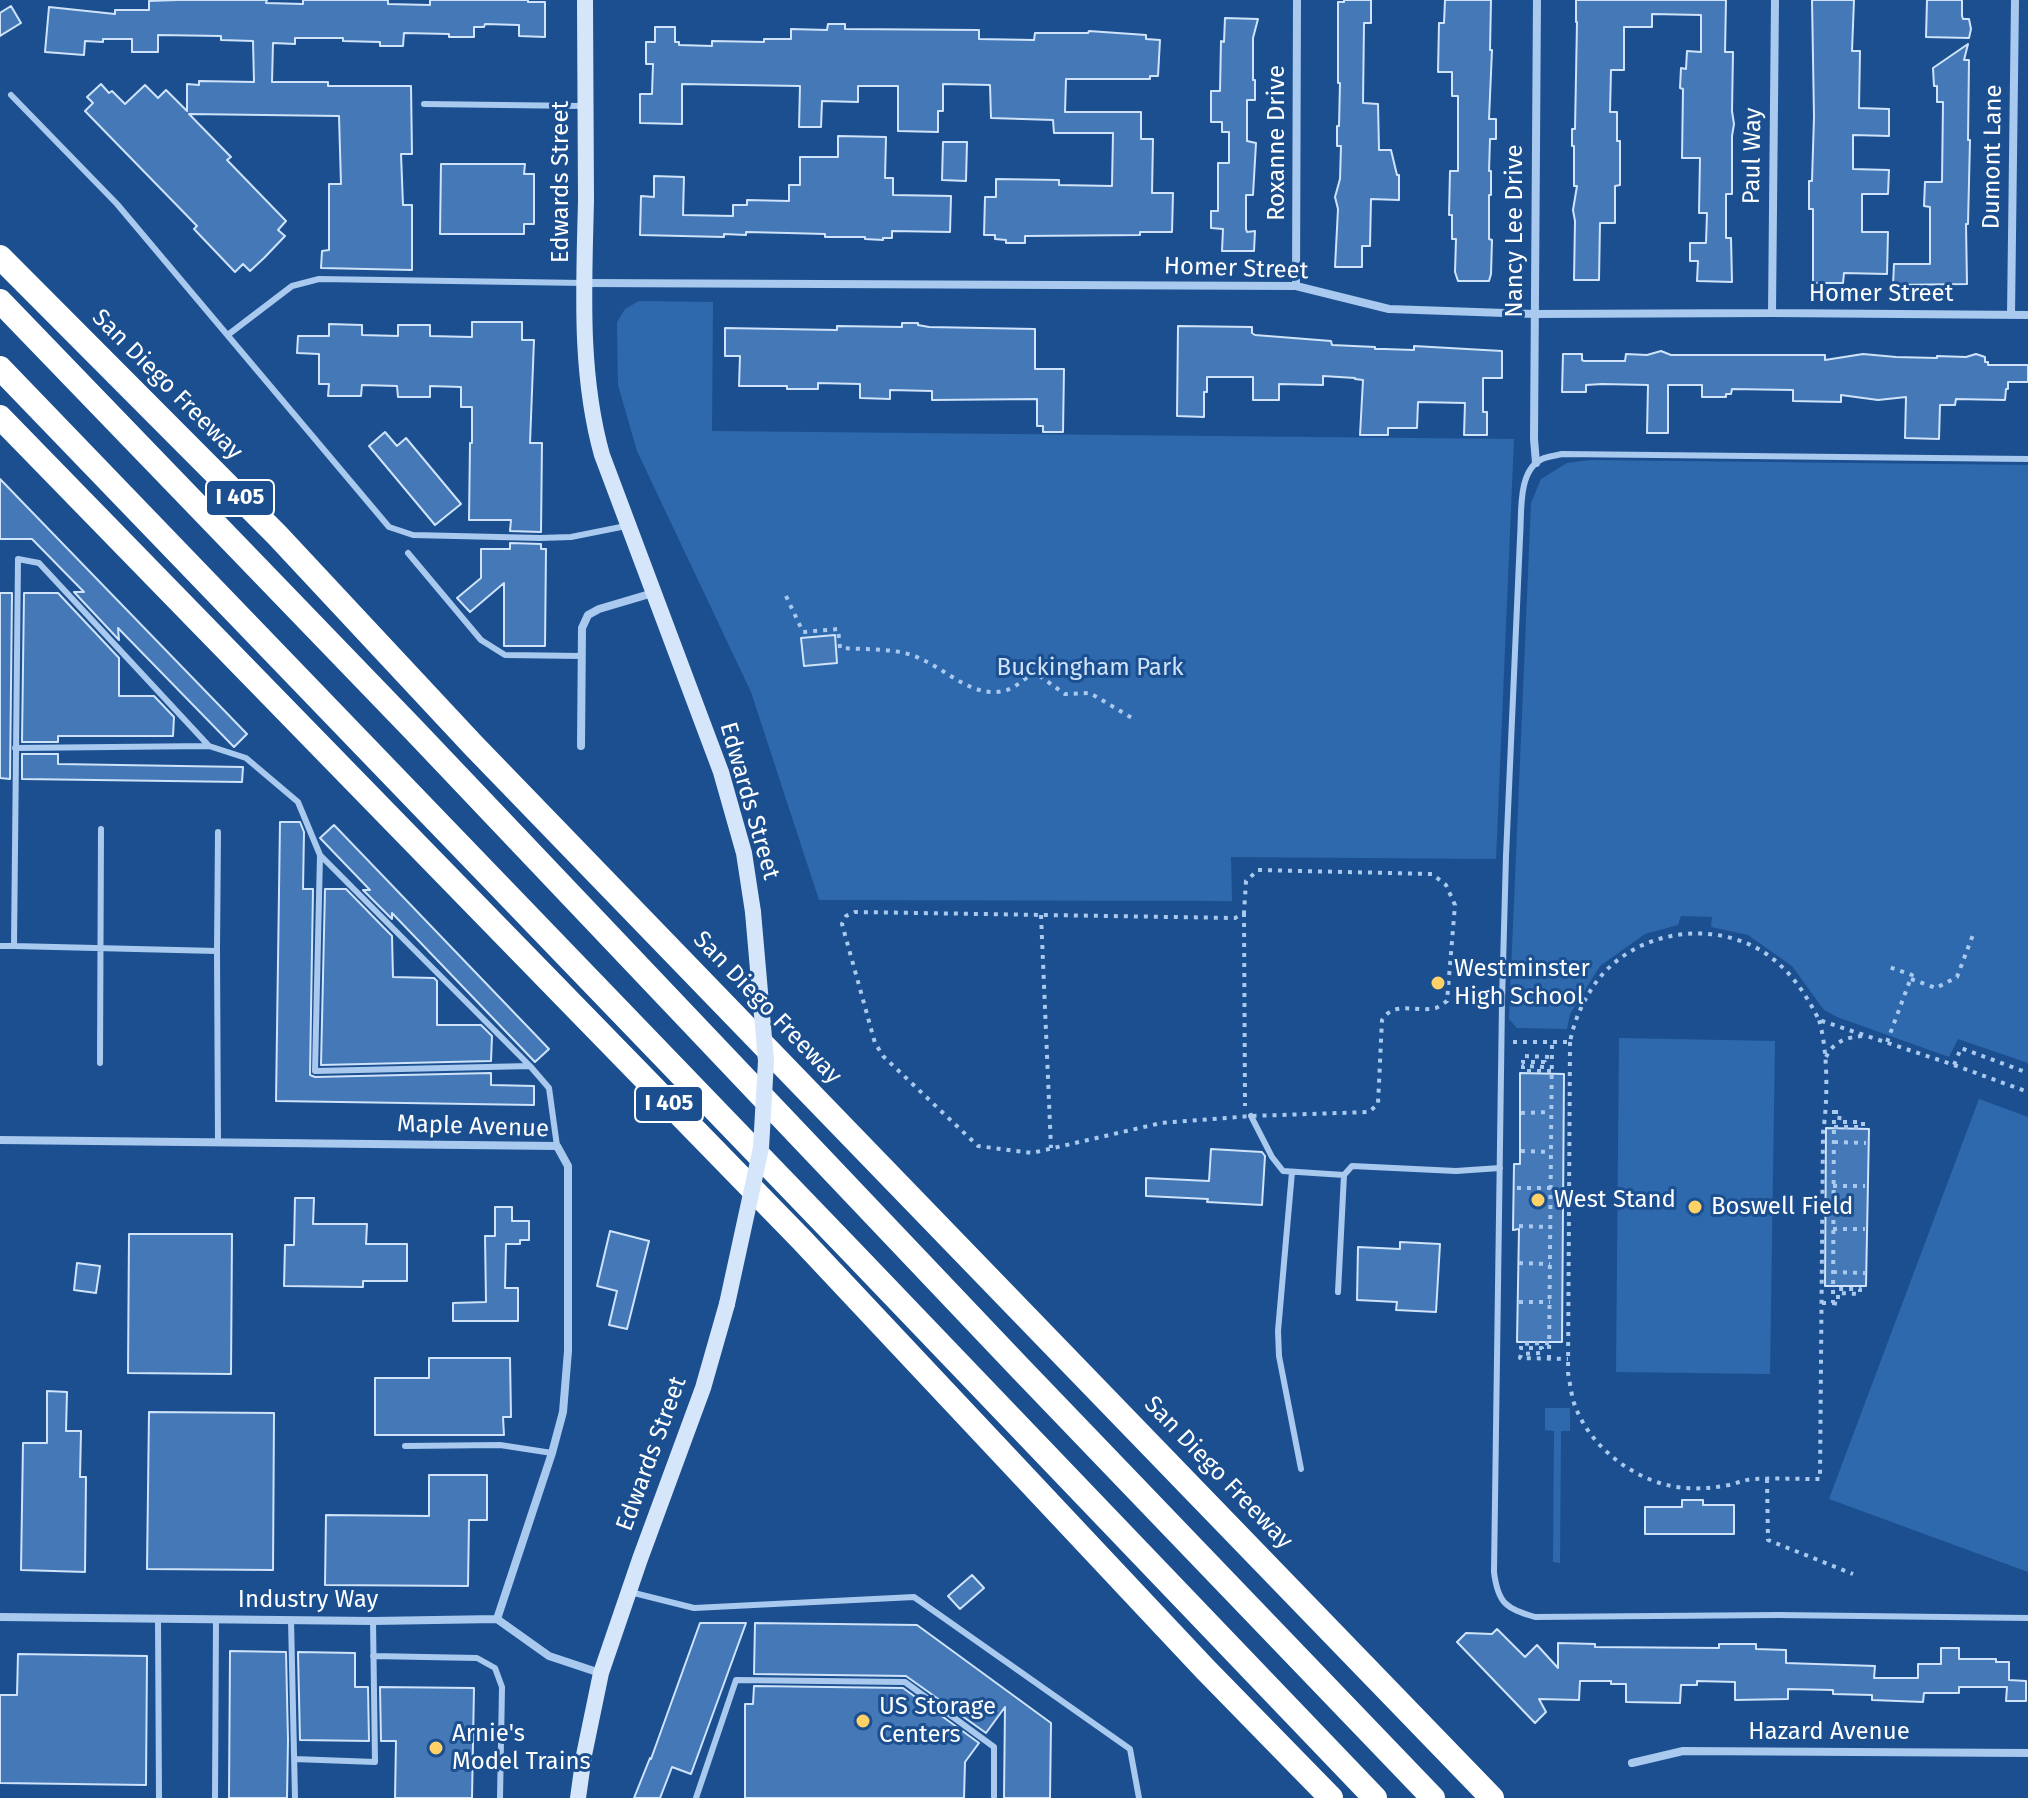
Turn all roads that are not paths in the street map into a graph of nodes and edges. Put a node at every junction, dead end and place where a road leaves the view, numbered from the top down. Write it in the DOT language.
graph roads {
  1 [pos="585,0"];
  2 [pos="1297,0"];
  3 [pos="1537,0"];
  4 [pos="1775,0"];
  5 [pos="2015,0"];
  6 [pos="11,95"];
  7 [pos="424,104"];
  8 [pos="586,106"];
  9 [pos="0,257"];
  10 [pos="584,283"];
  11 [pos="1296,286"];
  12 [pos="0,301"];
  13 [pos="1772,313"];
  14 [pos="1534,314"];
  15 [pos="2011,315"];
  16 [pos="2028,315"];
  17 [pos="229,334"];
  18 [pos="0,368"];
  19 [pos="0,417"];
  20 [pos="2028,459"];
  21 [pos="1536,463"];
  22 [pos="629,525"];
  23 [pos="408,553"];
  24 [pos="654,593"];
  25 [pos="582,656"];
  26 [pos="209,746"];
  27 [pos="581,746"];
  28 [pos="15,748"];
  29 [pos="101,829"];
  30 [pos="218,832"];
  31 [pos="320,855"];
  32 [pos="0,946"];
  33 [pos="14,946"];
  34 [pos="99,948"];
  35 [pos="217,951"];
  36 [pos="100,1063"];
  37 [pos="530,1066"];
  38 [pos="1248,1116"];
  39 [pos="0,1140"];
  40 [pos="218,1142"];
  41 [pos="557,1146"];
  42 [pos="1500,1168"];
  43 [pos="1292,1172"];
  44 [pos="1344,1175"];
  45 [pos="1338,1292"];
  46 [pos="405,1446"];
  47 [pos="552,1453"];
  48 [pos="1301,1469"];
  49 [pos="629,1592"];
  50 [pos="0,1617"];
  51 [pos="2028,1618"];
  52 [pos="158,1619"];
  53 [pos="216,1619"];
  54 [pos="497,1619"];
  55 [pos="291,1620"];
  56 [pos="373,1621"];
  57 [pos="373,1656"];
  58 [pos="601,1673"];
  59 [pos="2028,1753"];
  60 [pos="294,1759"];
  61 [pos="1632,1763"];
  62 [pos="159,1798"];
  63 [pos="215,1798"];
  64 [pos="295,1798"];
  65 [pos="500,1798"];
  66 [pos="578,1798"];
  67 [pos="696,1798"];
  68 [pos="994,1798"];
  69 [pos="1139,1798"];
  70 [pos="1331,1798"];
  71 [pos="1375,1798"];
  72 [pos="1433,1798"];
  73 [pos="1492,1798"];
  1 -- 8 [label="street, Edwards Street"];
  2 -- 11 [label="street, Roxanne Drive"];
  3 -- 14 [label="street, Nancy Lee Drive"];
  4 -- 13 [label="street, Paul Way"];
  5 -- 15 [label="street, Dumont Lane"];
  6 -- 17 [label="lane"];
  7 -- 8 [label="lane"];
  8 -- 10 [label="street, Edwards Street"];
  9 -- 73 [label="highway, San Diego Freeway / I 405"];
  10 -- 11 [label="street, Homer Street"];
  10 -- 17 [label="lane"];
  10 -- 22 [label="street, Edwards Street"];
  11 -- 14 [label="street, Homer Street"];
  12 -- 72 [label="highway"];
  13 -- 14 [label="street, Homer Street"];
  13 -- 15 [label="street, Homer Street"];
  14 -- 21 [label="street, Nancy Lee Drive"];
  15 -- 16 [label="street, Homer Street"];
  17 -- 22 [label="lane"];
  18 -- 71 [label="highway"];
  19 -- 70 [label="highway, I 405"];
  20 -- 21 [label="lane"];
  21 -- 42 [label="lane"];
  22 -- 24 [label="street, Edwards Street"];
  23 -- 25 [label="lane"];
  24 -- 25 [label="street"];
  24 -- 49 [label="street, Edwards Street, bridge"];
  25 -- 27 [label="street"];
  26 -- 28 [label="lane"];
  26 -- 28 [label="lane"];
  26 -- 31 [label="lane"];
  28 -- 33 [label="lane"];
  29 -- 34 [label="lane"];
  30 -- 35 [label="lane"];
  31 -- 37 [label="lane"];
  31 -- 37 [label="lane"];
  32 -- 33 [label="lane"];
  33 -- 34 [label="lane"];
  34 -- 35 [label="lane"];
  34 -- 36 [label="lane"];
  35 -- 40 [label="lane"];
  37 -- 41 [label="lane"];
  38 -- 43 [label="lane"];
  39 -- 40 [label="street, Maple Avenue"];
  40 -- 41 [label="street, Maple Avenue"];
  41 -- 47 [label="street, Maple Avenue"];
  42 -- 44 [label="lane"];
  42 -- 51 [label="lane"];
  43 -- 44 [label="lane"];
  43 -- 48 [label="lane"];
  44 -- 45 [label="lane"];
  46 -- 47 [label="lane"];
  47 -- 54 [label="street, Maple Avenue"];
  49 -- 58 [label="street, Edwards Street"];
  49 -- 69 [label="lane"];
  50 -- 52 [label="street, Industry Way"];
  52 -- 53 [label="street, Industry Way"];
  52 -- 62 [label="lane"];
  53 -- 55 [label="street, Industry Way"];
  53 -- 63 [label="lane"];
  54 -- 56 [label="street, Industry Way"];
  54 -- 58 [label="street"];
  55 -- 56 [label="street, Industry Way"];
  55 -- 60 [label="lane"];
  56 -- 57 [label="lane"];
  57 -- 60 [label="lane"];
  57 -- 65 [label="lane"];
  58 -- 66 [label="street, Edwards Street"];
  59 -- 61 [label="street, Hazard Avenue"];
  60 -- 64 [label="lane"];
  67 -- 68 [label="lane"];
}
